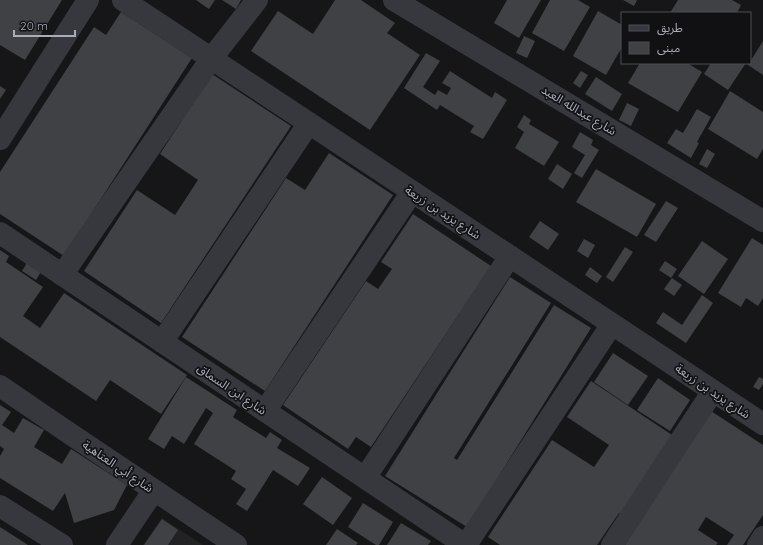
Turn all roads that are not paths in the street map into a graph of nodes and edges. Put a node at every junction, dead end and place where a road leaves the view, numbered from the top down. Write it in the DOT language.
graph roads {
  1 [pos="88,0"];
  2 [pos="123,0"];
  3 [pos="257,0"];
  4 [pos="394,0"];
  5 [pos="211,58"];
  6 [pos="309,123"];
  7 [pos="0,139"];
  8 [pos="412,192"];
  9 [pos="763,221"];
  10 [pos="0,233"];
  11 [pos="510,256"];
  12 [pos="62,275"];
  13 [pos="612,324"];
  14 [pos="162,342"];
  15 [pos="0,386"];
  16 [pos="713,391"];
  17 [pos="265,411"];
  18 [pos="763,424"];
  19 [pos="365,478"];
  20 [pos="154,490"];
  21 [pos="0,506"];
  22 [pos="763,537"];
  23 [pos="62,545"];
  24 [pos="117,545"];
  25 [pos="236,545"];
  26 [pos="465,545"];
  27 [pos="612,545"];
  28 [pos="758,545"];
  1 -- 7 [label="street"];
  2 -- 5 [label="street, شارع يزيد بن زريعة"];
  3 -- 5 [label="street"];
  4 -- 9 [label="street, شارع عبدالله العبد"];
  5 -- 6 [label="street, شارع يزيد بن زريعة"];
  5 -- 12 [label="street"];
  6 -- 8 [label="street, شارع يزيد بن زريعة"];
  6 -- 14 [label="street"];
  8 -- 11 [label="street, شارع يزيد بن زريعة"];
  8 -- 17 [label="street"];
  10 -- 12 [label="street, شارع ابن السماق"];
  11 -- 13 [label="street, شارع يزيد بن زريعة"];
  11 -- 19 [label="street"];
  12 -- 14 [label="street, شارع ابن السماق"];
  13 -- 16 [label="street, شارع يزيد بن زريعة"];
  13 -- 26 [label="street"];
  14 -- 17 [label="street, شارع ابن السماق"];
  15 -- 20 [label="street, شارع أبي العتاهية"];
  16 -- 18 [label="street, شارع يزيد بن زريعة"];
  16 -- 27 [label="street"];
  17 -- 19 [label="street, شارع ابن السماق"];
  19 -- 26 [label="street, شارع ابن السماق"];
  20 -- 24 [label="street"];
  20 -- 25 [label="street, شارع أبي العتاهية"];
  21 -- 23 [label="street"];
  22 -- 28 [label="street"];
}
